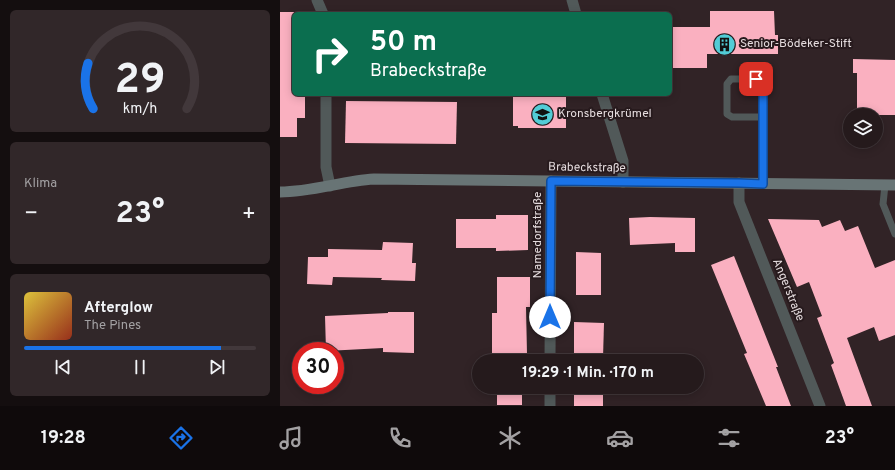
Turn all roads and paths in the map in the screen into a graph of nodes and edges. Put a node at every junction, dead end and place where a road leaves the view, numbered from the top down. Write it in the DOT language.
graph roads {
  1 [pos="317,0"];
  2 [pos="572,0"];
  3 [pos="322,12"];
  4 [pos="575,12"];
  5 [pos="326,96"];
  6 [pos="603,96"];
  7 [pos="763,117"];
  8 [pos="551,181"];
  9 [pos="623,182"];
  10 [pos="739,183"];
  11 [pos="763,184"];
  12 [pos="890,185"];
  13 [pos="330,186"];
  14 [pos="280,192"];
  15 [pos="895,234"];
  16 [pos="550,354"];
  17 [pos="550,394"];
  18 [pos="550,406"];
  19 [pos="820,406"];
  1 -- 3 [label="street"];
  2 -- 4 [label="street"];
  5 -- 13 [label="street"];
  6 -- 9 [label="street"];
  7 -- 7 [label="lane"];
  7 -- 11 [label="lane"];
  8 -- 9 [label="main road, Brabeckstraße"];
  8 -- 13 [label="main road, Brabeckstraße"];
  8 -- 16 [label="street, Namedorfstraße"];
  9 -- 10 [label="main road, Brabeckstraße"];
  10 -- 11 [label="main road, Brabeckstraße"];
  10 -- 19 [label="street, Angerstraße"];
  11 -- 12 [label="main road, Brabeckstraße"];
  12 -- 15 [label="lane"];
  13 -- 14 [label="main road, Brabeckstraße"];
  17 -- 18 [label="street"];
}
